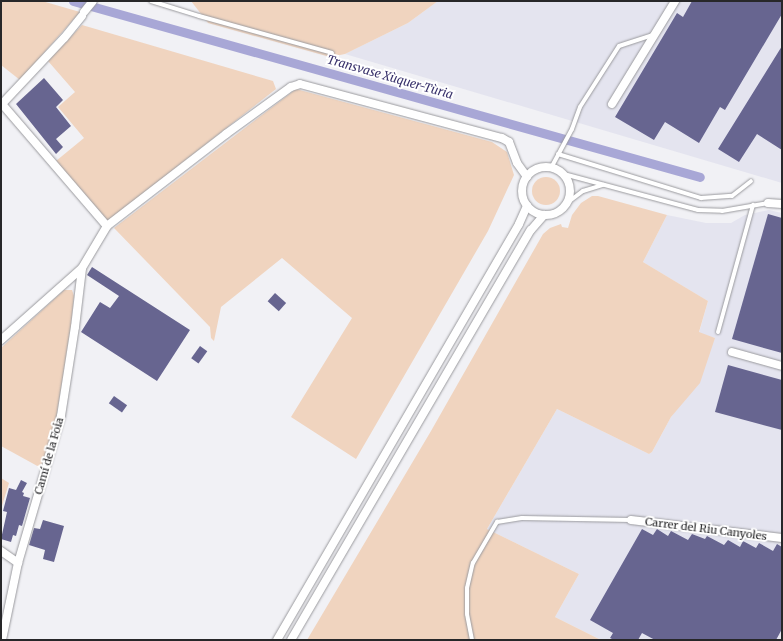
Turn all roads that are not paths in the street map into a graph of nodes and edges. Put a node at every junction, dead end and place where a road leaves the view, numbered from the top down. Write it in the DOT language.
graph roads {
  1 [pos="93,1"];
  2 [pos="151,1"];
  3 [pos="675,1"];
  4 [pos="654,35"];
  5 [pos="332,53"];
  6 [pos="612,104"];
  7 [pos="1,105"];
  8 [pos="559,152"];
  9 [pos="551,168"];
  10 [pos="560,173"];
  11 [pos="527,177"];
  12 [pos="752,181"];
  13 [pos="603,185"];
  14 [pos="567,203"];
  15 [pos="768,203"];
  16 [pos="782,204"];
  17 [pos="753,205"];
  18 [pos="527,206"];
  19 [pos="544,215"];
  20 [pos="107,226"];
  21 [pos="82,268"];
  22 [pos="718,332"];
  23 [pos="1,340"];
  24 [pos="732,352"];
  25 [pos="782,366"];
  26 [pos="631,520"];
  27 [pos="782,538"];
  28 [pos="1,551"];
  29 [pos="18,563"];
  30 [pos="2,640"];
  31 [pos="277,640"];
  32 [pos="291,640"];
  33 [pos="472,640"];
  1 -- 7 [label="street"];
  2 -- 5 [label="lane"];
  3 -- 4 [label="street"];
  4 -- 6 [label="street"];
  4 -- 8 [label="lane"];
  7 -- 20 [label="street"];
  8 -- 9 [label="lane"];
  8 -- 12 [label="lane"];
  9 -- 10 [label="street"];
  9 -- 11 [label="street"];
  10 -- 13 [label="lane"];
  10 -- 14 [label="street"];
  11 -- 18 [label="street"];
  11 -- 20 [label="street"];
  13 -- 14 [label="lane"];
  13 -- 17 [label="lane"];
  14 -- 19 [label="street"];
  15 -- 16 [label="street"];
  15 -- 17 [label="lane"];
  17 -- 22 [label="lane"];
  18 -- 19 [label="street"];
  18 -- 31 [label="street"];
  19 -- 32 [label="street"];
  20 -- 21 [label="street"];
  21 -- 23 [label="street"];
  21 -- 29 [label="street, Camí de la Foia"];
  24 -- 25 [label="street"];
  26 -- 27 [label="street, Carrer del Riu Canyoles"];
  26 -- 33 [label="lane"];
  28 -- 29 [label="street"];
  29 -- 30 [label="street, Camí de la Foia"];
}
